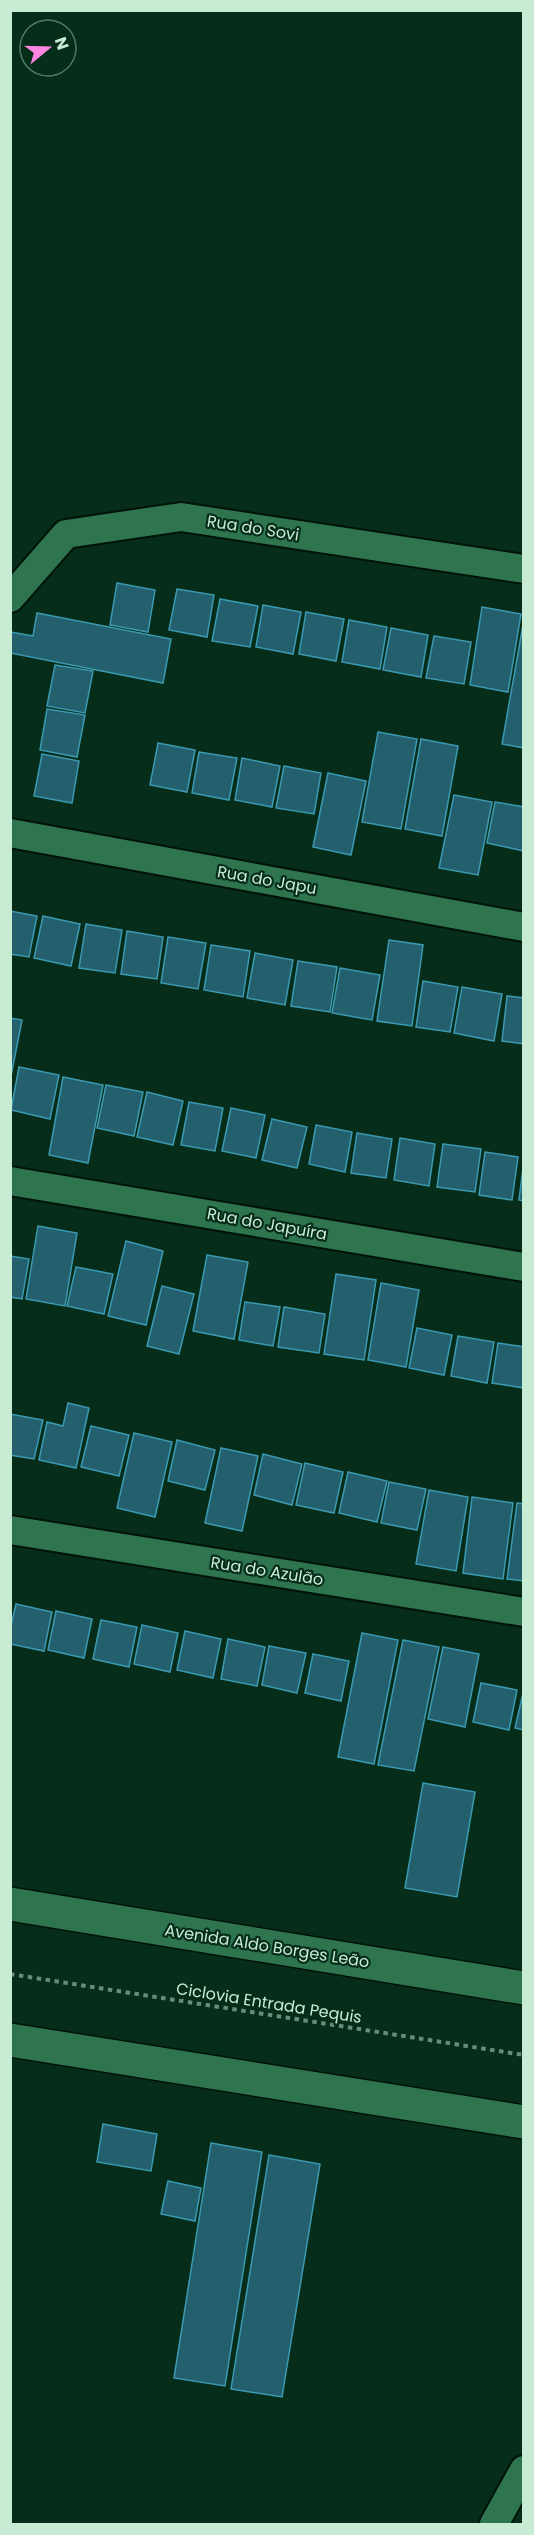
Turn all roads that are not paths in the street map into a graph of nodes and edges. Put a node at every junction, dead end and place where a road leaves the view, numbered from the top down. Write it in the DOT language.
graph roads {
  1 [pos="524,569"];
  2 [pos="10,598"];
  3 [pos="10,833"];
  4 [pos="524,927"];
  5 [pos="10,1181"];
  6 [pos="524,1267"];
  7 [pos="10,1530"];
  8 [pos="524,1612"];
  9 [pos="10,1904"];
  10 [pos="524,1988"];
  11 [pos="10,2040"];
  12 [pos="524,2122"];
  13 [pos="524,2470"];
  14 [pos="494,2524"];
  1 -- 2 [label="street, Rua do Sovi"];
  3 -- 4 [label="street, Rua do Japu"];
  5 -- 6 [label="street, Rua do Japuíra"];
  7 -- 8 [label="street, Rua do Azulão"];
  9 -- 10 [label="street, Avenida Aldo Borges Leão"];
  11 -- 12 [label="street"];
  13 -- 14 [label="street"];
}
